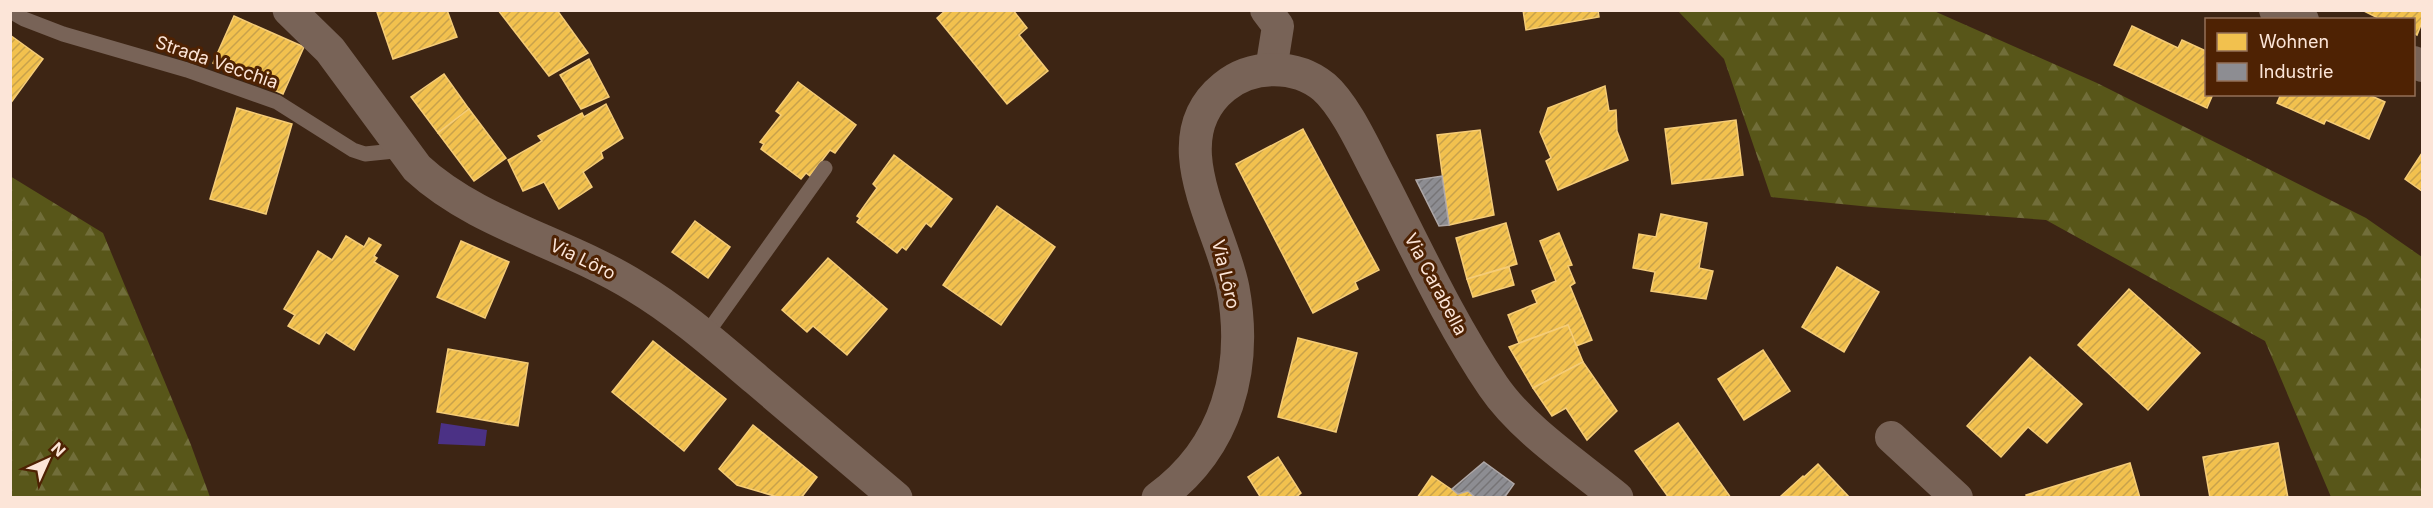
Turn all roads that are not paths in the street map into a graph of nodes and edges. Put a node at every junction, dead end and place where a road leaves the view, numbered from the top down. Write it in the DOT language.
graph roads {
  1 [pos="289,10"];
  2 [pos="2275,10"];
  3 [pos="10,11"];
  4 [pos="1279,16"];
  5 [pos="2297,18"];
  6 [pos="1271,70"];
  7 [pos="404,150"];
  8 [pos="825,168"];
  9 [pos="705,336"];
  10 [pos="1891,437"];
  11 [pos="896,498"];
  12 [pos="1158,498"];
  13 [pos="1617,498"];
  14 [pos="1957,498"];
  1 -- 7 [label="street, Via Lôro"];
  2 -- 5 [label="street"];
  3 -- 7 [label="lane, Strada Vecchia"];
  4 -- 6 [label="street"];
  6 -- 12 [label="street, Via Lôro"];
  6 -- 13 [label="street, Via Carabella"];
  7 -- 9 [label="street, Via Lôro"];
  8 -- 9 [label="lane"];
  9 -- 11 [label="street, Via Lôro"];
  10 -- 14 [label="street"];
}
